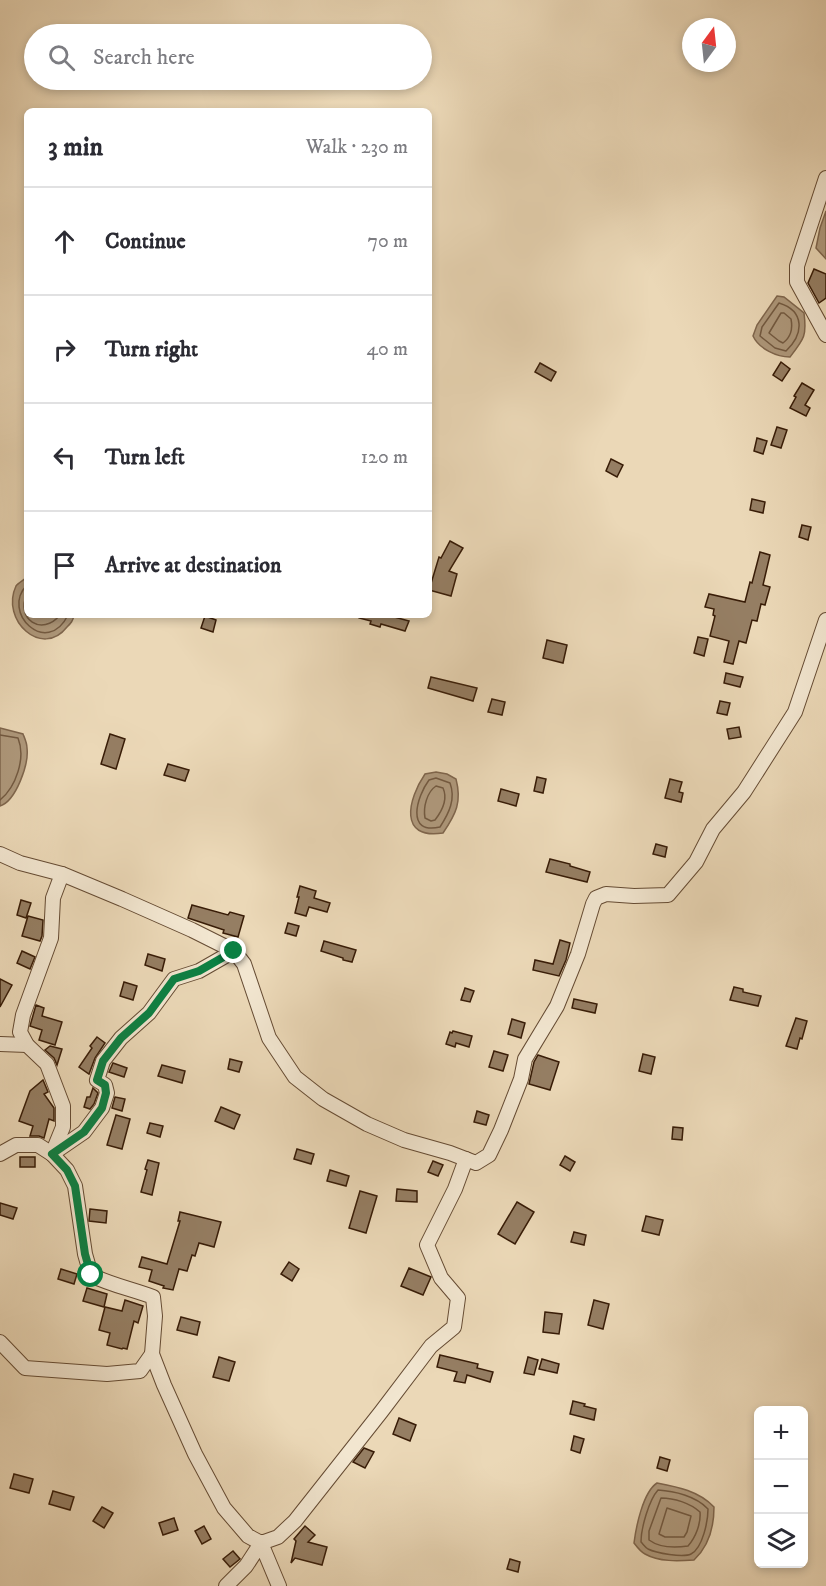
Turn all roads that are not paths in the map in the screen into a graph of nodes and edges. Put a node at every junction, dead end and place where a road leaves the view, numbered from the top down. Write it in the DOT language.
graph roads {
  1 [pos="826,178"];
  2 [pos="826,334"];
  3 [pos="826,620"];
  4 [pos="0,854"];
  5 [pos="62,874"];
  6 [pos="234,951"];
  7 [pos="0,1044"];
  8 [pos="27,1045"];
  9 [pos="52,1154"];
  10 [pos="0,1155"];
  11 [pos="466,1159"];
  12 [pos="0,1342"];
  13 [pos="152,1354"];
  14 [pos="261,1543"];
  15 [pos="226,1586"];
  16 [pos="279,1586"];
  1 -- 2 [label="street"];
  3 -- 11 [label="street"];
  4 -- 5 [label="street"];
  5 -- 6 [label="street"];
  5 -- 8 [label="street"];
  6 -- 9 [label="street"];
  6 -- 11 [label="street"];
  7 -- 8 [label="street"];
  8 -- 9 [label="street"];
  9 -- 10 [label="street"];
  9 -- 13 [label="street"];
  11 -- 14 [label="street"];
  12 -- 13 [label="street"];
  13 -- 14 [label="street"];
  14 -- 15 [label="street"];
  14 -- 16 [label="street"];
}
